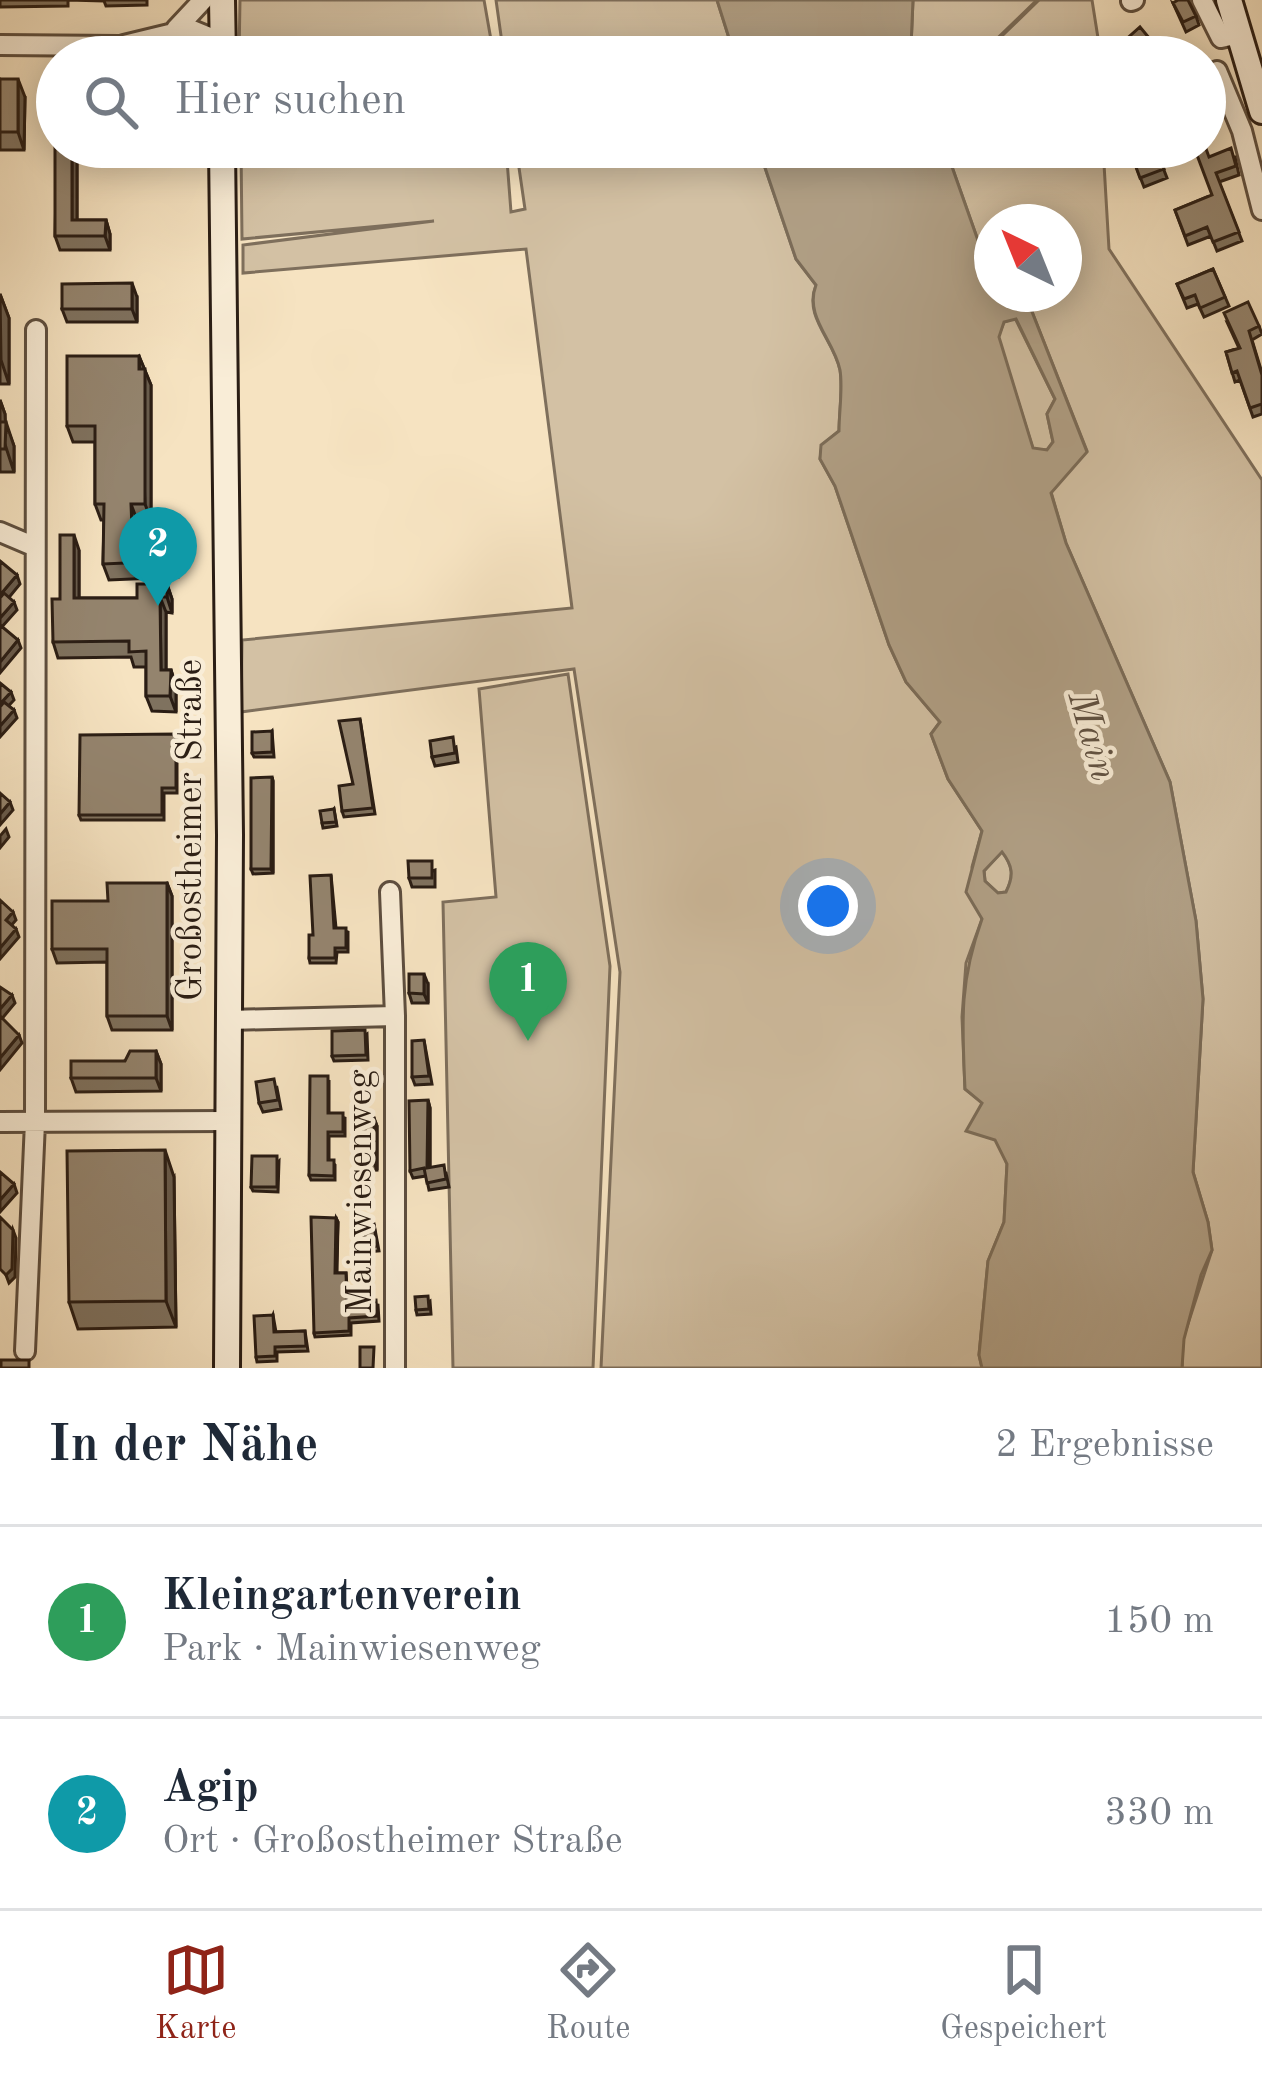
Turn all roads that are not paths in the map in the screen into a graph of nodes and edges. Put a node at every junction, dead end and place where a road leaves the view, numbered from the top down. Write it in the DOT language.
graph roads {
  1 [pos="202,0"];
  2 [pos="222,0"];
  3 [pos="1202,0"];
  4 [pos="1229,0"];
  5 [pos="176,29"];
  6 [pos="1239,34"];
  7 [pos="153,36"];
  8 [pos="207,36"];
  9 [pos="223,36"];
  10 [pos="1220,36"];
  11 [pos="1226,37"];
  12 [pos="0,45"];
  13 [pos="36,45"];
  14 [pos="1226,94"];
  15 [pos="1262,111"];
  16 [pos="222,168"];
  17 [pos="1262,210"];
  18 [pos="36,329"];
  19 [pos="0,532"];
  20 [pos="33,547"];
  21 [pos="390,892"];
  22 [pos="395,1016"];
  23 [pos="229,1020"];
  24 [pos="227,1121"];
  25 [pos="0,1122"];
  26 [pos="35,1122"];
  27 [pos="25,1351"];
  28 [pos="227,1368"];
  29 [pos="395,1368"];
  1 -- 5 [label="street"];
  2 -- 9 [label="main road"];
  3 -- 10 [label="street"];
  4 -- 6 [label="main road"];
  5 -- 7 [label="street"];
  5 -- 8 [label="street"];
  6 -- 11 [label="street"];
  6 -- 15 [label="main road"];
  12 -- 13 [label="street"];
  14 -- 17 [label="street"];
  16 -- 23 [label="main road, Großostheimer Straße"];
  18 -- 20 [label="street"];
  19 -- 20 [label="street"];
  20 -- 26 [label="street"];
  21 -- 22 [label="street, Mainwiesenweg"];
  22 -- 23 [label="street, Mainwiesenweg"];
  22 -- 29 [label="street, Mainwiesenweg"];
  23 -- 24 [label="main road, Großostheimer Straße"];
  24 -- 26 [label="street"];
  24 -- 28 [label="main road, Großostheimer Straße"];
  25 -- 26 [label="street"];
  26 -- 27 [label="street"];
}
